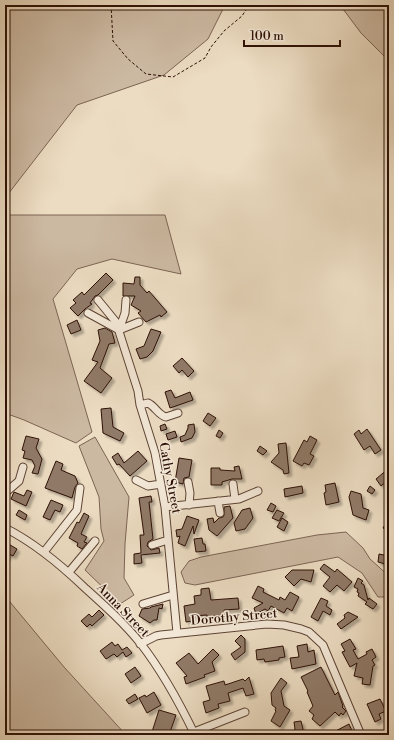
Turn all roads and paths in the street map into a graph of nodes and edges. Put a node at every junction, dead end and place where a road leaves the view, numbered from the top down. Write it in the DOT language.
graph roads {
  1 [pos="111,5"];
  2 [pos="249,5"];
  3 [pos="98,300"];
  4 [pos="126,300"];
  5 [pos="88,313"];
  6 [pos="139,322"];
  7 [pos="119,330"];
  8 [pos="140,405"];
  9 [pos="178,413"];
  10 [pos="23,467"];
  11 [pos="136,480"];
  12 [pos="188,482"];
  13 [pos="161,484"];
  14 [pos="233,484"];
  15 [pos="80,488"];
  16 [pos="258,491"];
  17 [pos="5,493"];
  18 [pos="235,499"];
  19 [pos="218,501"];
  20 [pos="189,505"];
  21 [pos="165,507"];
  22 [pos="220,513"];
  23 [pos="5,528"];
  24 [pos="168,540"];
  25 [pos="95,541"];
  26 [pos="152,545"];
  27 [pos="44,552"];
  28 [pos="69,572"];
  29 [pos="173,595"];
  30 [pos="143,604"];
  31 [pos="177,634"];
  32 [pos="140,644"];
  33 [pos="244,712"];
  34 [pos="195,733"];
  35 [pos="361,735"];
  1 -- 2 [label="path"];
  3 -- 7 [label="street, Cathy Street"];
  4 -- 7 [label="street"];
  5 -- 7 [label="street"];
  6 -- 7 [label="street"];
  7 -- 8 [label="street, Cathy Street"];
  8 -- 9 [label="street"];
  8 -- 13 [label="street, Cathy Street"];
  10 -- 17 [label="street"];
  11 -- 13 [label="street"];
  12 -- 20 [label="street"];
  13 -- 21 [label="street, Cathy Street"];
  14 -- 18 [label="street"];
  15 -- 27 [label="street"];
  16 -- 18 [label="street"];
  18 -- 19 [label="street"];
  19 -- 20 [label="street"];
  19 -- 22 [label="street"];
  20 -- 21 [label="street"];
  21 -- 24 [label="street, Cathy Street"];
  23 -- 27 [label="street, Anna Street"];
  24 -- 26 [label="street"];
  24 -- 29 [label="street, Cathy Street"];
  25 -- 28 [label="street"];
  27 -- 28 [label="street, Anna Street"];
  28 -- 32 [label="street, Anna Street"];
  29 -- 30 [label="street"];
  29 -- 31 [label="street, Cathy Street"];
  31 -- 32 [label="street, Dorothy Street"];
  31 -- 35 [label="street, Dorothy Street"];
  32 -- 34 [label="street, Anna Street"];
  33 -- 34 [label="street"];
}
